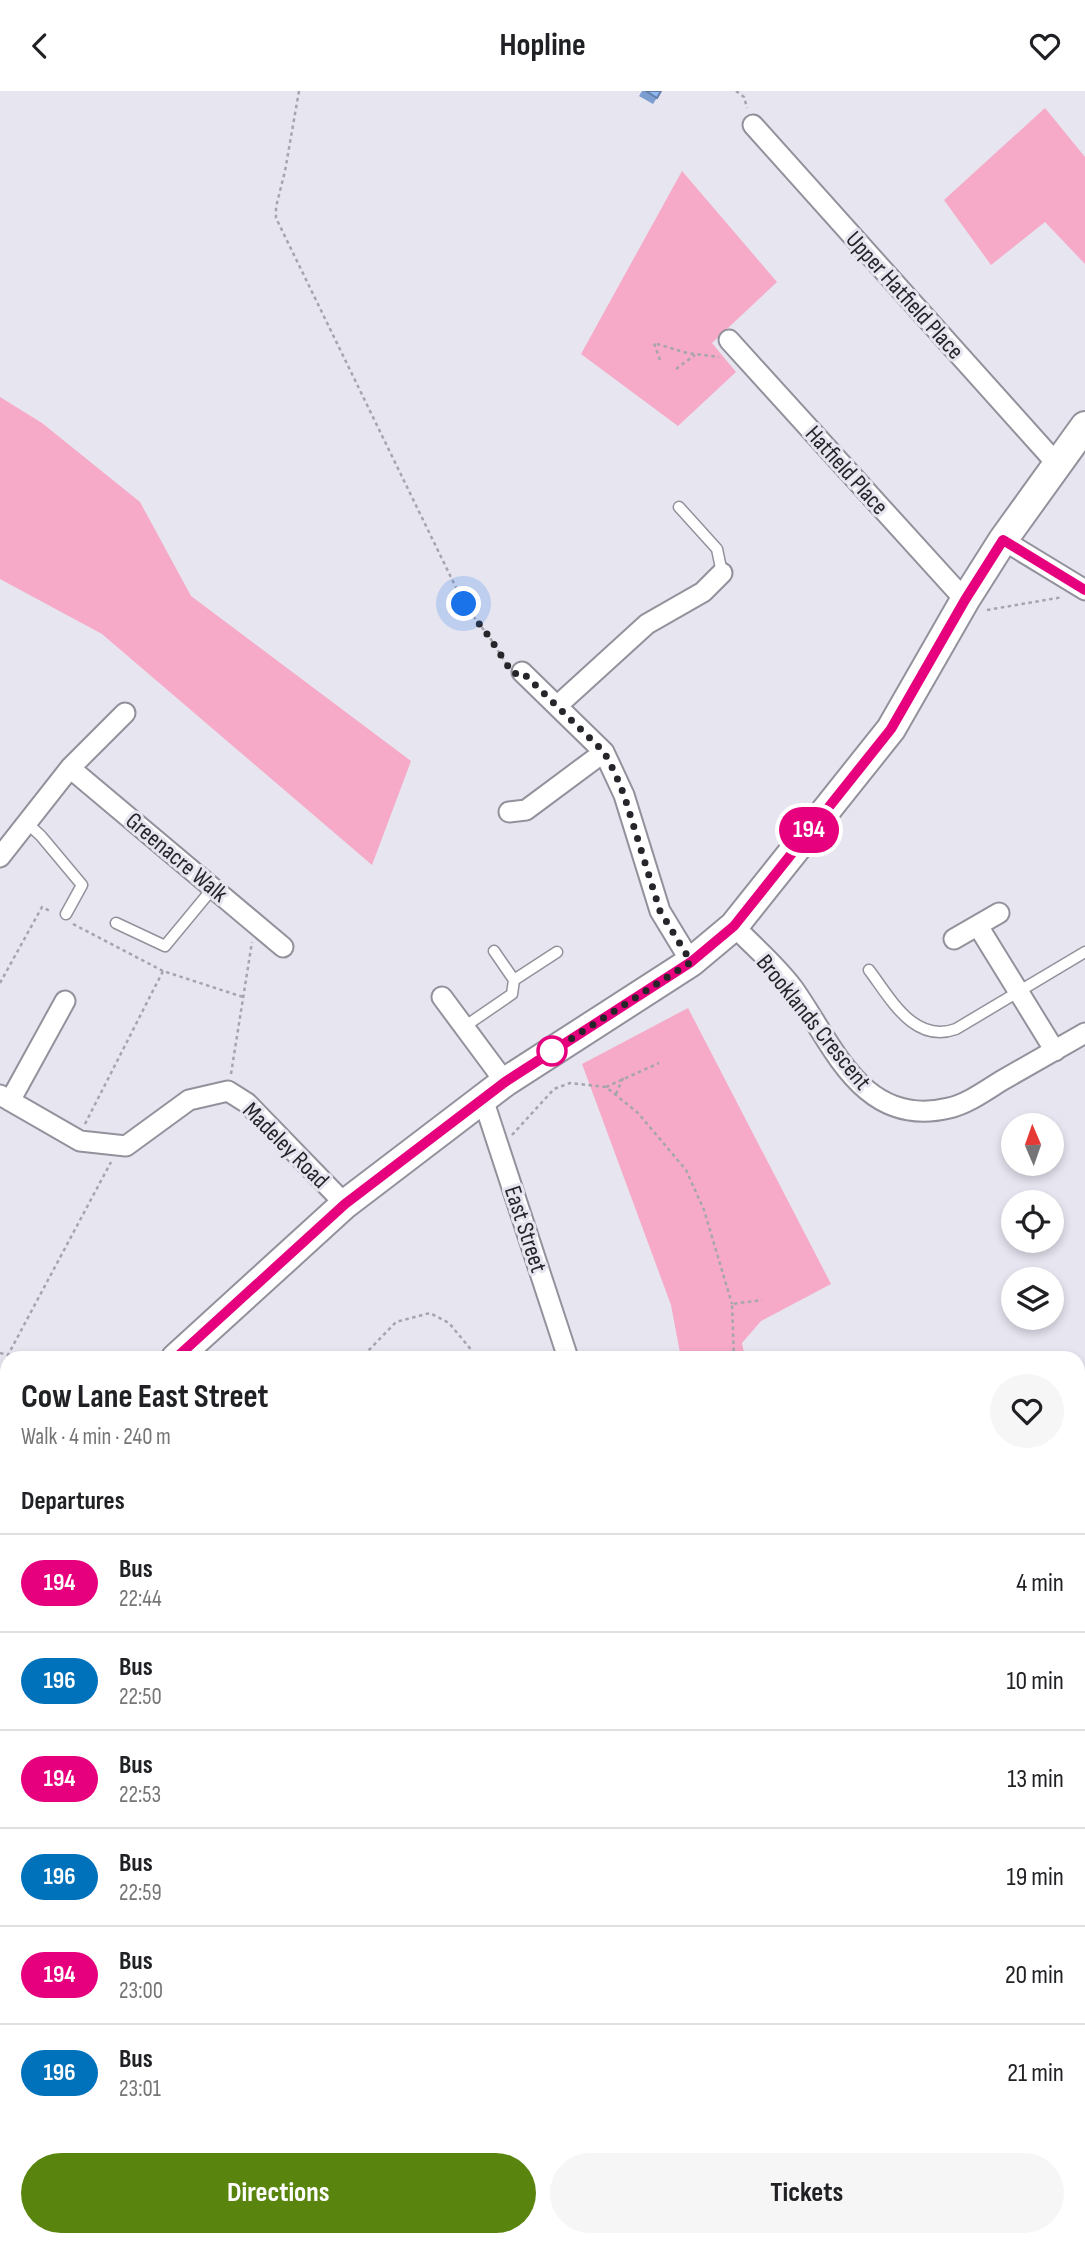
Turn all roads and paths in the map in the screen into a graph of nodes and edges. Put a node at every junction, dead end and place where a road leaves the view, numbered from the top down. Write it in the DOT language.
graph roads {
  1 [pos="299,91"];
  2 [pos="753,125"];
  3 [pos="731,342"];
  4 [pos="695,354"];
  5 [pos="660,360"];
  6 [pos="676,369"];
  7 [pos="1085,426"];
  8 [pos="1057,464"];
  9 [pos="679,507"];
  10 [pos="1003,540"];
  11 [pos="722,573"];
  12 [pos="1081,588"];
  13 [pos="962,605"];
  14 [pos="522,672"];
  15 [pos="557,706"];
  16 [pos="125,713"];
  17 [pos="604,752"];
  18 [pos="70,768"];
  19 [pos="509,812"];
  20 [pos="27,823"];
  21 [pos="3,848"];
  22 [pos="213,888"];
  23 [pos="53,913"];
  24 [pos="999,913"];
  25 [pos="65,917"];
  26 [pos="116,923"];
  27 [pos="255,923"];
  28 [pos="734,926"];
  29 [pos="978,926"];
  30 [pos="954,940"];
  31 [pos="287,949"];
  32 [pos="494,951"];
  33 [pos="557,952"];
  34 [pos="1085,952"];
  35 [pos="691,962"];
  36 [pos="869,970"];
  37 [pos="163,971"];
  38 [pos="1,977"];
  39 [pos="514,980"];
  40 [pos="0,983"];
  41 [pos="1018,992"];
  42 [pos="243,997"];
  43 [pos="442,997"];
  44 [pos="67,998"];
  45 [pos="464,1027"];
  46 [pos="1085,1033"];
  47 [pos="1055,1051"];
  48 [pos="659,1063"];
  49 [pos="623,1078"];
  50 [pos="607,1087"];
  51 [pos="228,1091"];
  52 [pos="494,1091"];
  53 [pos="616,1094"];
  54 [pos="5,1098"];
  55 [pos="510,1137"];
  56 [pos="77,1139"];
  57 [pos="120,1145"];
  58 [pos="345,1204"];
  59 [pos="762,1300"];
  60 [pos="732,1304"];
  61 [pos="10,1351"];
  62 [pos="184,1351"];
  63 [pos="367,1351"];
  64 [pos="472,1351"];
  65 [pos="566,1351"];
  66 [pos="734,1351"];
  1 -- 14 [label="path"];
  2 -- 8 [label="street, Upper Hatfield Place"];
  3 -- 4 [label="path"];
  3 -- 13 [label="street, Hatfield Place"];
  4 -- 5 [label="path"];
  4 -- 6 [label="path"];
  7 -- 8 [label="main road"];
  8 -- 10 [label="main road"];
  9 -- 11 [label="lane"];
  10 -- 12 [label="street"];
  10 -- 13 [label="main road"];
  11 -- 15 [label="street"];
  12 -- 13 [label="path"];
  13 -- 28 [label="main road"];
  14 -- 15 [label="street"];
  15 -- 17 [label="street"];
  16 -- 18 [label="street"];
  17 -- 19 [label="street"];
  17 -- 35 [label="street"];
  18 -- 20 [label="street"];
  18 -- 22 [label="street, Greenacre Walk"];
  20 -- 21 [label="street"];
  20 -- 25 [label="lane"];
  22 -- 26 [label="lane"];
  22 -- 27 [label="street, Greenacre Walk"];
  23 -- 38 [label="path"];
  24 -- 29 [label="street"];
  25 -- 37 [label="path"];
  27 -- 31 [label="street, Greenacre Walk"];
  27 -- 42 [label="path"];
  28 -- 35 [label="main road"];
  28 -- 47 [label="street, Brooklands Crescent"];
  29 -- 30 [label="street"];
  29 -- 41 [label="street"];
  32 -- 39 [label="lane"];
  33 -- 39 [label="lane"];
  34 -- 41 [label="lane"];
  35 -- 52 [label="main road"];
  36 -- 41 [label="lane"];
  37 -- 42 [label="path"];
  37 -- 56 [label="path"];
  38 -- 40 [label="path"];
  39 -- 45 [label="lane"];
  41 -- 47 [label="street"];
  42 -- 51 [label="path"];
  43 -- 45 [label="street, East Street"];
  44 -- 54 [label="street"];
  45 -- 52 [label="street, East Street"];
  46 -- 47 [label="street, Brooklands Crescent"];
  48 -- 49 [label="path"];
  49 -- 50 [label="path"];
  49 -- 53 [label="path"];
  50 -- 53 [label="path"];
  50 -- 55 [label="path"];
  51 -- 57 [label="street, Madeley Road"];
  51 -- 58 [label="street, Madeley Road"];
  52 -- 58 [label="main road"];
  52 -- 65 [label="street, East Street"];
  53 -- 60 [label="path"];
  54 -- 56 [label="street"];
  56 -- 57 [label="street"];
  57 -- 61 [label="path"];
  58 -- 62 [label="main road"];
  59 -- 60 [label="path"];
  60 -- 66 [label="path"];
  63 -- 64 [label="path"];
}
